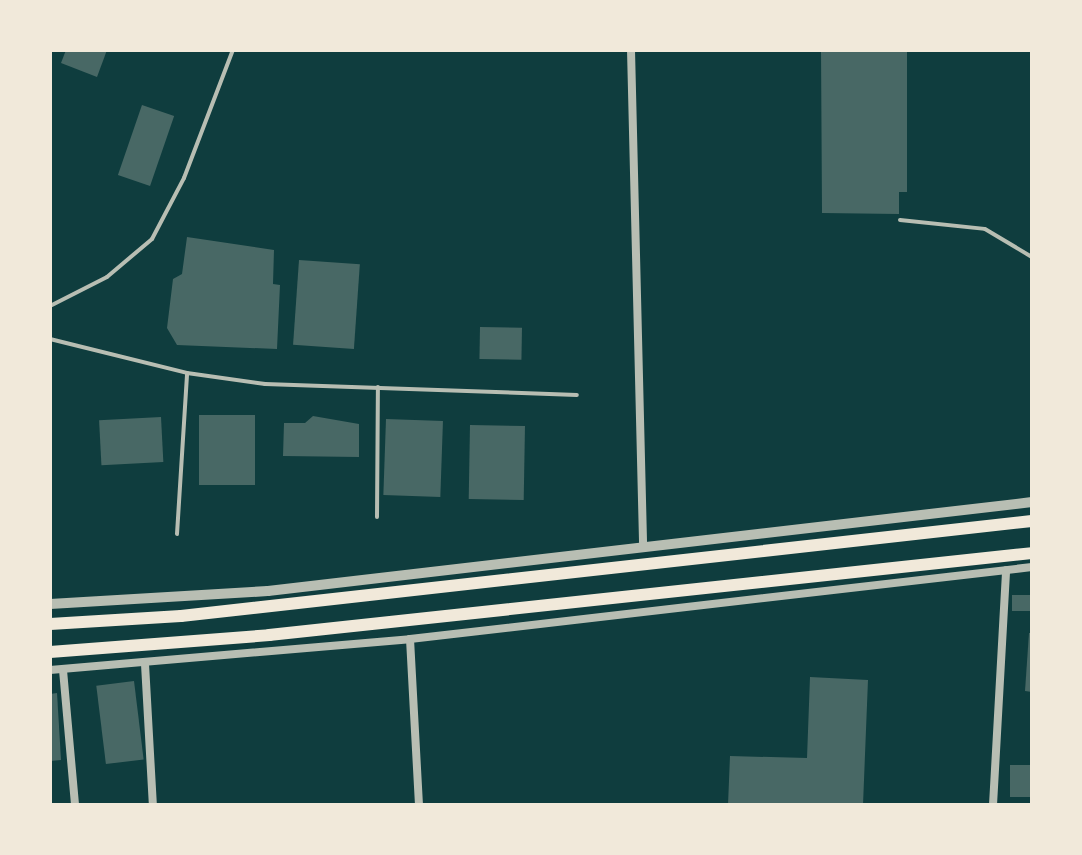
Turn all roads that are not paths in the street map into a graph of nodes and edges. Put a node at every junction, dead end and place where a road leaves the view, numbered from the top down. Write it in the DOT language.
graph roads {
  1 [pos="233,50"];
  2 [pos="631,50"];
  3 [pos="900,220"];
  4 [pos="1032,257"];
  5 [pos="50,306"];
  6 [pos="50,339"];
  7 [pos="187,373"];
  8 [pos="378,387"];
  9 [pos="577,395"];
  10 [pos="1032,502"];
  11 [pos="377,517"];
  12 [pos="1032,521"];
  13 [pos="177,534"];
  14 [pos="643,546"];
  15 [pos="1032,553"];
  16 [pos="1032,567"];
  17 [pos="1006,570"];
  18 [pos="50,604"];
  19 [pos="50,624"];
  20 [pos="410,639"];
  21 [pos="50,652"];
  22 [pos="145,664"];
  23 [pos="50,670"];
  24 [pos="63,670"];
  25 [pos="75,805"];
  26 [pos="153,805"];
  27 [pos="419,805"];
  28 [pos="993,805"];
  1 -- 5 [label="lane"];
  2 -- 14 [label="street"];
  3 -- 4 [label="lane"];
  6 -- 7 [label="lane"];
  7 -- 8 [label="lane"];
  7 -- 13 [label="lane"];
  8 -- 9 [label="lane"];
  8 -- 11 [label="lane"];
  10 -- 14 [label="street"];
  12 -- 19 [label="highway"];
  14 -- 18 [label="street"];
  15 -- 21 [label="highway"];
  16 -- 17 [label="street"];
  17 -- 20 [label="street"];
  17 -- 28 [label="street"];
  20 -- 22 [label="street"];
  20 -- 27 [label="street"];
  22 -- 24 [label="street"];
  22 -- 26 [label="street"];
  23 -- 24 [label="street"];
  24 -- 25 [label="street"];
}
